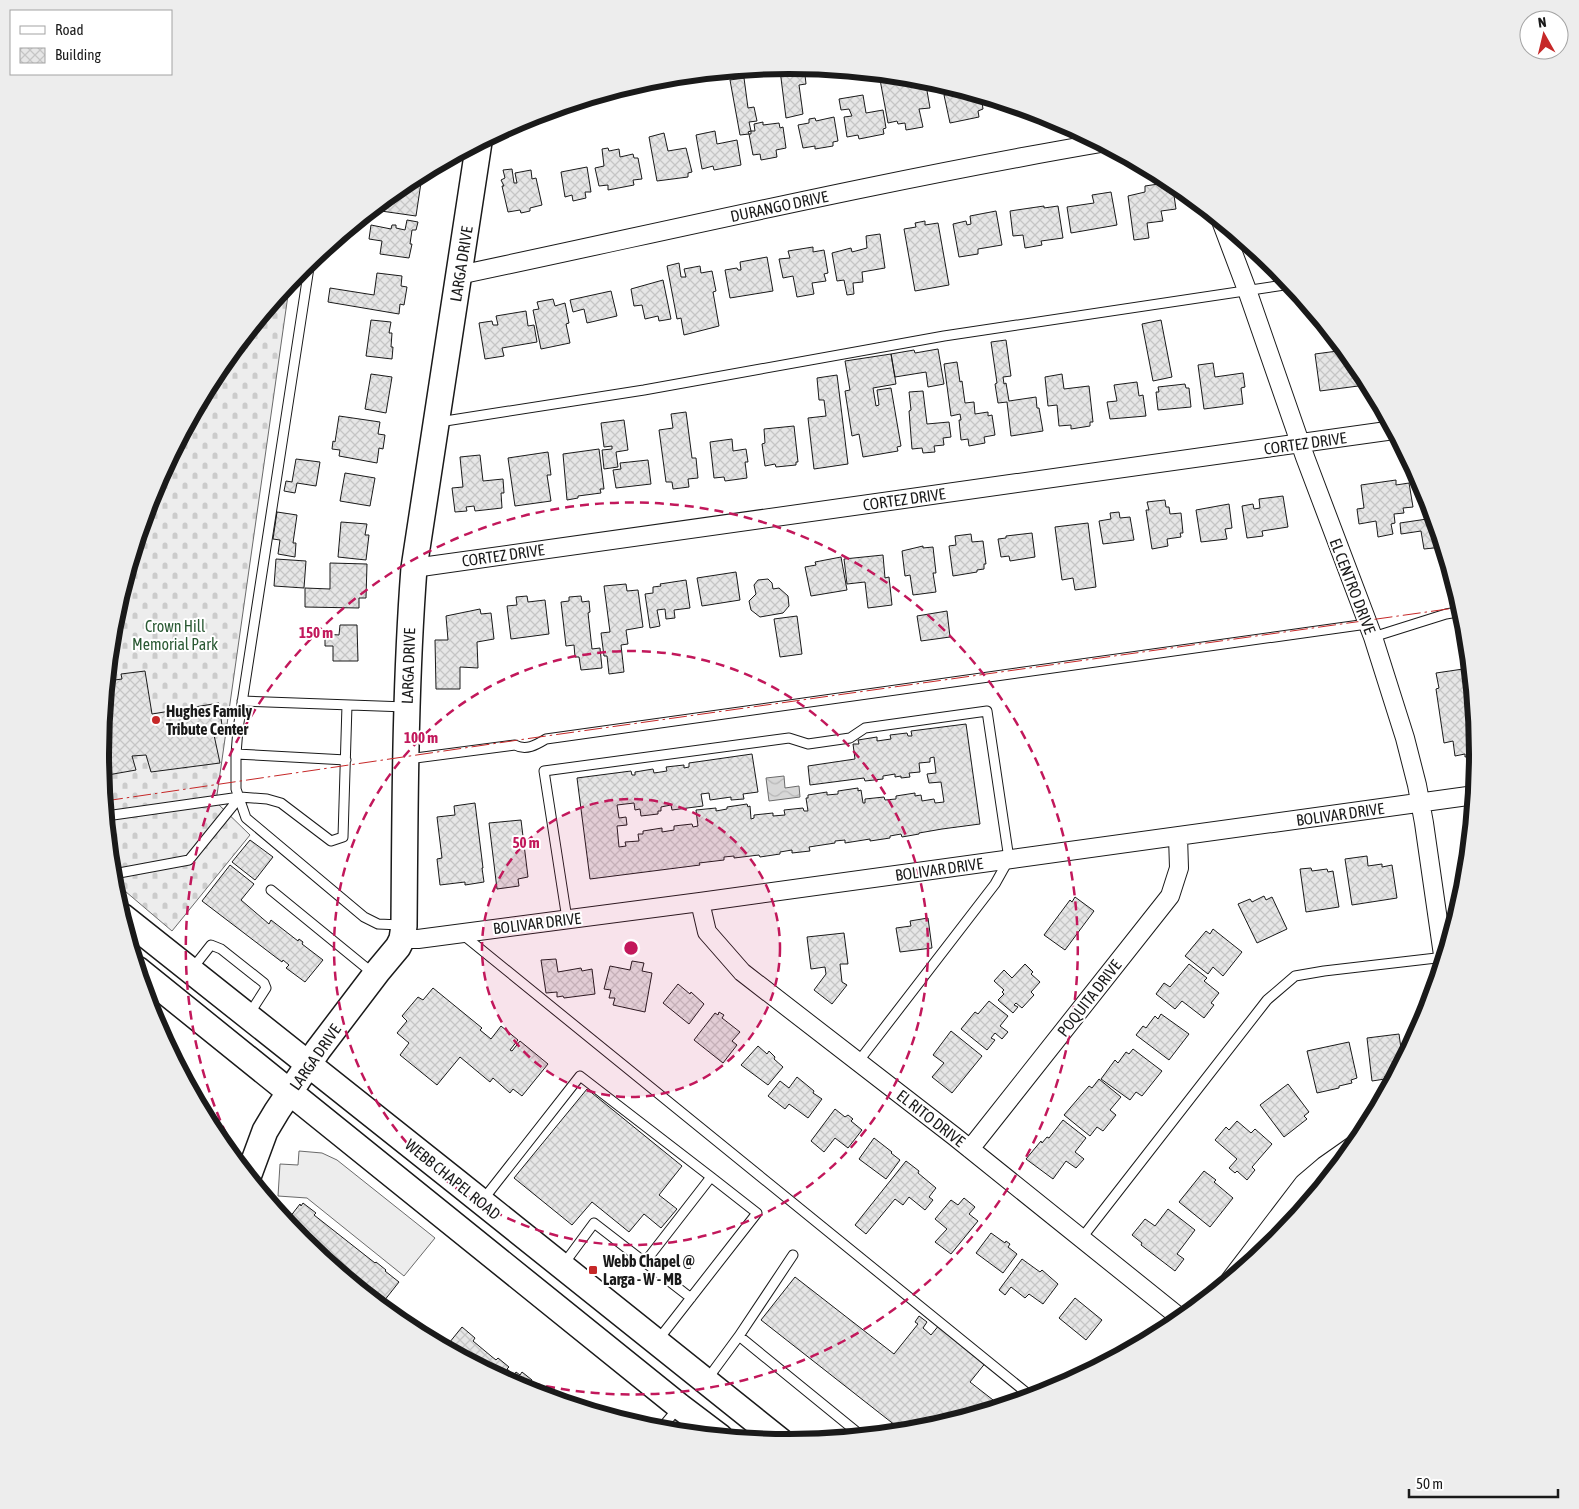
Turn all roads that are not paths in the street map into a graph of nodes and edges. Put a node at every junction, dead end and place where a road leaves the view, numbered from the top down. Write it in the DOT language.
graph roads {
  1 [pos="1092,144"];
  2 [pos="478,149"];
  3 [pos="1225,232"];
  4 [pos="308,273"];
  5 [pos="459,275"];
  6 [pos="1282,285"];
  7 [pos="1247,290"];
  8 [pos="436,422"];
  9 [pos="1388,431"];
  10 [pos="1300,444"];
  11 [pos="414,568"];
  12 [pos="1455,612"];
  13 [pos="1370,631"];
  14 [pos="242,701"];
  15 [pos="347,705"];
  16 [pos="407,707"];
  17 [pos="236,754"];
  18 [pos="346,760"];
  19 [pos="405,760"];
  20 [pos="1469,796"];
  21 [pos="240,797"];
  22 [pos="1420,803"];
  23 [pos="112,815"];
  24 [pos="1178,836"];
  25 [pos="1009,859"];
  26 [pos="120,872"];
  27 [pos="272,890"];
  28 [pos="700,902"];
  29 [pos="567,919"];
  30 [pos="130,923"];
  31 [pos="403,932"];
  32 [pos="460,933"];
  33 [pos="1442,946"];
  34 [pos="1438,960"];
  35 [pos="190,971"];
  36 [pos="375,975"];
  37 [pos="146,977"];
  38 [pos="248,1016"];
  39 [pos="858,1062"];
  40 [pos="309,1064"];
  41 [pos="290,1092"];
  42 [pos="970,1149"];
  43 [pos="1341,1154"];
  44 [pos="250,1171"];
  45 [pos="711,1177"];
  46 [pos="481,1202"];
  47 [pos="1082,1238"];
  48 [pos="793,1256"];
  49 [pos="1247,1258"];
  50 [pos="645,1262"];
  51 [pos="562,1267"];
  52 [pos="542,1294"];
  53 [pos="691,1298"];
  54 [pos="1177,1315"];
  55 [pos="739,1336"];
  56 [pos="656,1343"];
  57 [pos="707,1383"];
  58 [pos="1026,1392"];
  59 [pos="680,1406"];
  60 [pos="665,1423"];
  61 [pos="711,1430"];
  62 [pos="855,1432"];
  63 [pos="772,1435"];
  1 -- 5 [label="street, DURANGO DRIVE"];
  2 -- 5 [label="main road, LARGA DRIVE"];
  3 -- 7 [label="street, EL CENTRO DRIVE"];
  4 -- 14 [label="lane"];
  5 -- 8 [label="main road, LARGA DRIVE"];
  6 -- 7 [label="lane"];
  7 -- 8 [label="lane"];
  7 -- 10 [label="street, EL CENTRO DRIVE"];
  8 -- 11 [label="main road, LARGA DRIVE"];
  9 -- 10 [label="street, CORTEZ DRIVE"];
  10 -- 11 [label="street, CORTEZ DRIVE"];
  10 -- 13 [label="street, EL CENTRO DRIVE"];
  11 -- 16 [label="main road, LARGA DRIVE"];
  12 -- 13 [label="lane"];
  13 -- 19 [label="lane"];
  13 -- 22 [label="street, EL CENTRO DRIVE"];
  14 -- 15 [label="lane"];
  14 -- 17 [label="lane"];
  15 -- 16 [label="lane"];
  15 -- 18 [label="lane"];
  16 -- 19 [label="main road, LARGA DRIVE"];
  17 -- 18 [label="lane"];
  17 -- 21 [label="lane"];
  18 -- 21 [label="lane"];
  19 -- 31 [label="main road, LARGA DRIVE"];
  20 -- 22 [label="street, BOLIVAR DRIVE"];
  21 -- 23 [label="lane"];
  21 -- 26 [label="lane"];
  21 -- 31 [label="lane"];
  22 -- 24 [label="street, BOLIVAR DRIVE"];
  22 -- 33 [label="street, EL CENTRO DRIVE"];
  24 -- 25 [label="street, BOLIVAR DRIVE"];
  24 -- 42 [label="street, POQUITA DRIVE"];
  25 -- 28 [label="street, BOLIVAR DRIVE"];
  25 -- 29 [label="lane"];
  25 -- 39 [label="lane"];
  27 -- 36 [label="lane"];
  28 -- 29 [label="street, BOLIVAR DRIVE"];
  28 -- 39 [label="street, EL RITO DRIVE"];
  29 -- 32 [label="street, BOLIVAR DRIVE"];
  30 -- 35 [label="main road, WEBB CHAPEL ROAD"];
  31 -- 32 [label="street, BOLIVAR DRIVE"];
  31 -- 36 [label="main road, LARGA DRIVE"];
  32 -- 58 [label="lane"];
  34 -- 47 [label="lane"];
  35 -- 38 [label="main road, WEBB CHAPEL ROAD"];
  35 -- 38 [label="lane"];
  36 -- 40 [label="main road, LARGA DRIVE"];
  37 -- 41 [label="main road, WEBB CHAPEL ROAD"];
  38 -- 40 [label="main road, WEBB CHAPEL ROAD"];
  39 -- 42 [label="street, EL RITO DRIVE"];
  40 -- 41 [label="main road, LARGA DRIVE"];
  40 -- 46 [label="main road, WEBB CHAPEL ROAD"];
  41 -- 44 [label="main road, LARGA DRIVE"];
  41 -- 52 [label="main road, WEBB CHAPEL ROAD"];
  42 -- 47 [label="street, EL RITO DRIVE"];
  43 -- 49 [label="street"];
  45 -- 46 [label="lane"];
  45 -- 50 [label="lane"];
  45 -- 53 [label="lane"];
  46 -- 51 [label="main road, WEBB CHAPEL ROAD"];
  47 -- 54 [label="street, EL RITO DRIVE"];
  48 -- 55 [label="lane"];
  50 -- 51 [label="lane"];
  50 -- 53 [label="lane"];
  51 -- 52 [label="main road"];
  51 -- 56 [label="main road, WEBB CHAPEL ROAD"];
  52 -- 59 [label="main road, WEBB CHAPEL ROAD"];
  53 -- 56 [label="lane"];
  55 -- 57 [label="lane"];
  55 -- 62 [label="lane"];
  56 -- 57 [label="main road, WEBB CHAPEL ROAD"];
  57 -- 63 [label="main road, WEBB CHAPEL ROAD"];
  59 -- 60 [label="lane"];
  59 -- 61 [label="main road, WEBB CHAPEL ROAD"];
}
